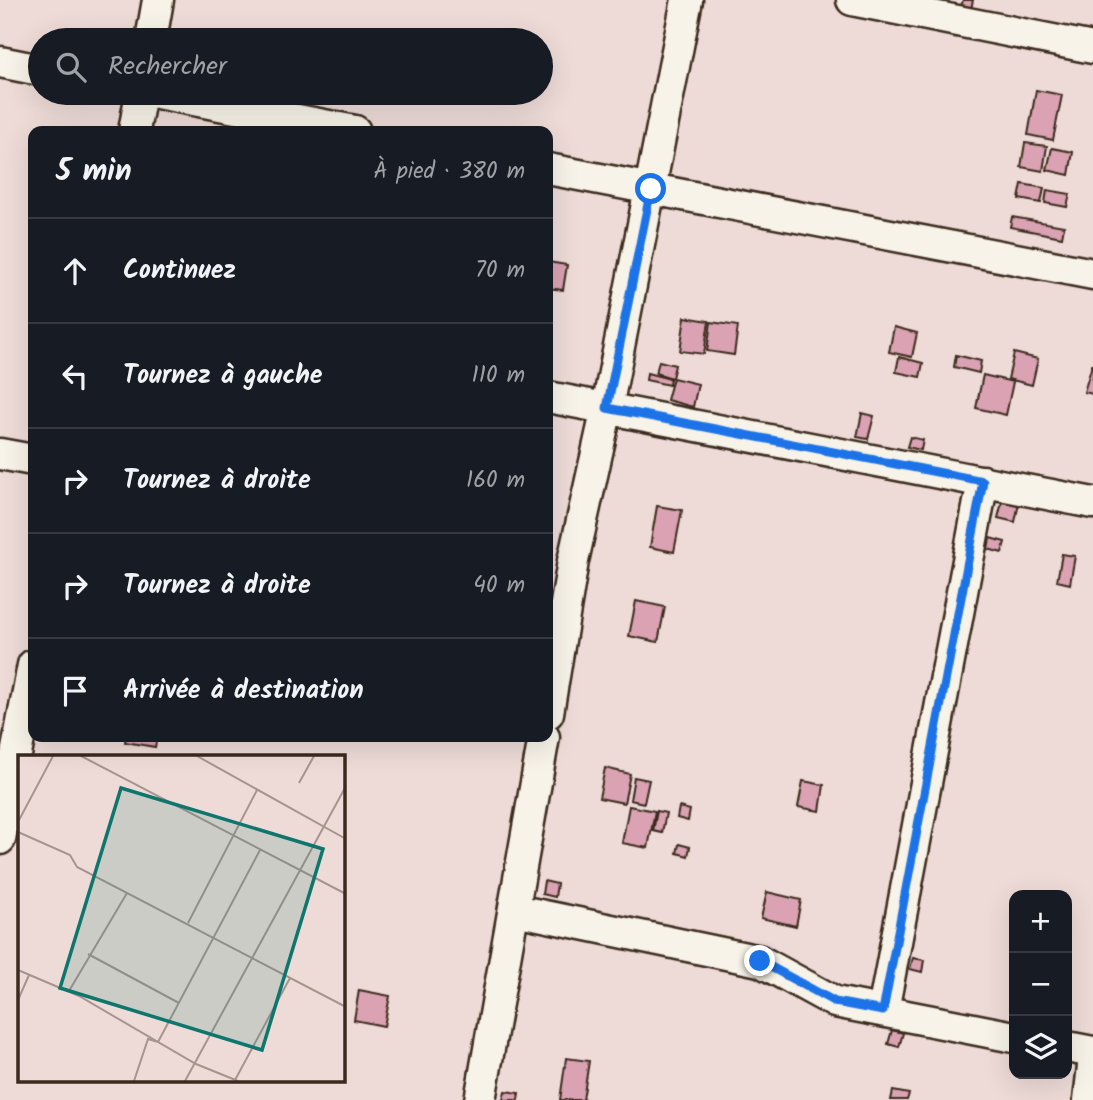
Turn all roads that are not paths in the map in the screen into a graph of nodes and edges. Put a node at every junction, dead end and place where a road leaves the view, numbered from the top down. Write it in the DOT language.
graph roads {
  1 [pos="158,0"];
  2 [pos="687,0"];
  3 [pos="852,0"];
  4 [pos="153,28"];
  5 [pos="1093,48"];
  6 [pos="0,62"];
  7 [pos="28,68"];
  8 [pos="139,105"];
  9 [pos="220,105"];
  10 [pos="135,126"];
  11 [pos="329,126"];
  12 [pos="553,170"];
  13 [pos="651,189"];
  14 [pos="1093,274"];
  15 [pos="553,398"];
  16 [pos="607,408"];
  17 [pos="0,454"];
  18 [pos="28,459"];
  19 [pos="983,481"];
  20 [pos="1093,503"];
  21 [pos="561,559"];
  22 [pos="553,654"];
  23 [pos="28,691"];
  24 [pos="543,742"];
  25 [pos="0,839"];
  26 [pos="514,910"];
  27 [pos="883,1011"];
  28 [pos="1009,1036"];
  29 [pos="1072,1048"];
  30 [pos="1093,1052"];
  31 [pos="1093,1066"];
  32 [pos="480,1100"];
  33 [pos="1090,1100"];
  1 -- 4 [label="street"];
  2 -- 13 [label="street"];
  3 -- 5 [label="street"];
  6 -- 7 [label="street"];
  8 -- 10 [label="street"];
  9 -- 11 [label="street"];
  12 -- 13 [label="street"];
  13 -- 14 [label="street"];
  13 -- 16 [label="street"];
  15 -- 16 [label="street"];
  16 -- 19 [label="street"];
  16 -- 21 [label="street"];
  17 -- 18 [label="street"];
  19 -- 20 [label="street"];
  19 -- 27 [label="street"];
  21 -- 22 [label="street"];
  23 -- 25 [label="street"];
  24 -- 26 [label="street"];
  26 -- 27 [label="street"];
  26 -- 32 [label="street"];
  27 -- 28 [label="street"];
  29 -- 30 [label="street"];
  31 -- 33 [label="street"];
}
